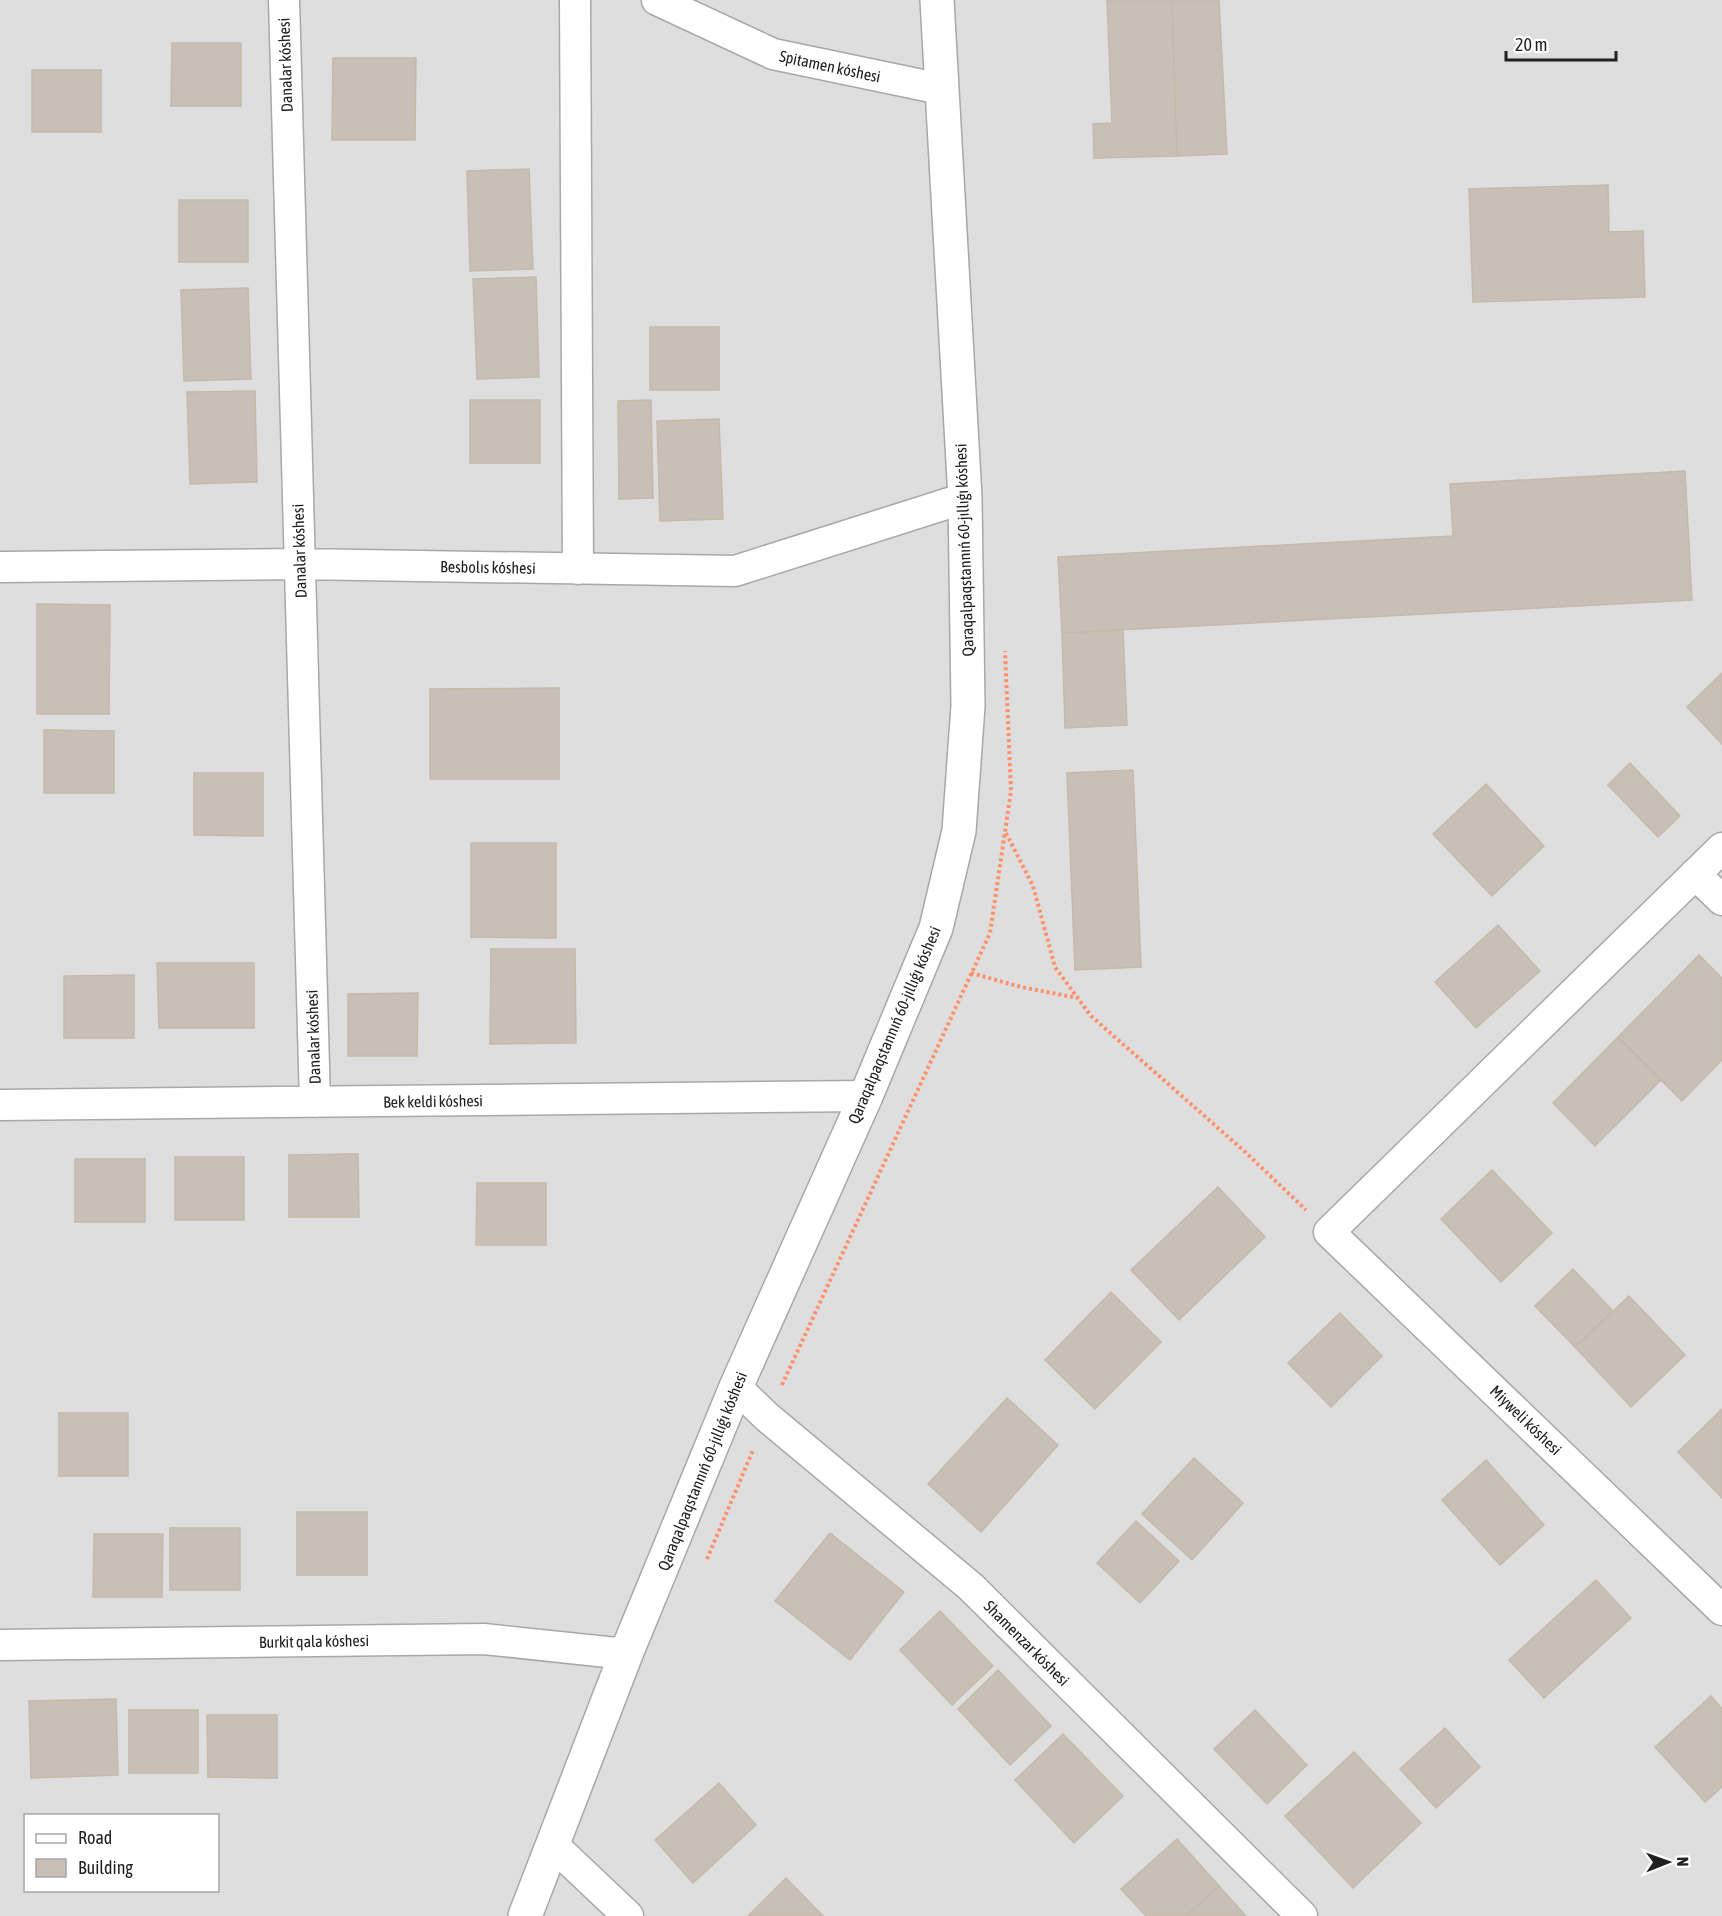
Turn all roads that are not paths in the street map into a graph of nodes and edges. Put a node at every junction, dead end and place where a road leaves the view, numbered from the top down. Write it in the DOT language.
graph roads {
  1 [pos="284,0"];
  2 [pos="575,0"];
  3 [pos="657,0"];
  4 [pos="937,0"];
  5 [pos="941,90"];
  6 [pos="965,498"];
  7 [pos="299,564"];
  8 [pos="0,567"];
  9 [pos="578,569"];
  10 [pos="1722,848"];
  11 [pos="1695,874"];
  12 [pos="1722,900"];
  13 [pos="866,1096"];
  14 [pos="315,1102"];
  15 [pos="0,1106"];
  16 [pos="736,1387"];
  17 [pos="1722,1610"];
  18 [pos="0,1645"];
  19 [pos="626,1654"];
  20 [pos="552,1844"];
  21 [pos="525,1916"];
  22 [pos="628,1916"];
  23 [pos="1302,1916"];
  1 -- 7 [label="street, Danalar kóshesi"];
  2 -- 9 [label="street"];
  3 -- 5 [label="street, Spitamen kóshesi"];
  4 -- 5 [label="street, Qaraqalpaqstannıń 60-jıllıǵı kóshesi"];
  5 -- 6 [label="street, Qaraqalpaqstannıń 60-jıllıǵı kóshesi"];
  6 -- 9 [label="street, Besbolıs kóshesi"];
  6 -- 13 [label="street, Qaraqalpaqstannıń 60-jıllıǵı kóshesi"];
  7 -- 8 [label="street, Besbolıs kóshesi"];
  7 -- 9 [label="street, Besbolıs kóshesi"];
  7 -- 14 [label="street, Danalar kóshesi"];
  10 -- 11 [label="street"];
  11 -- 12 [label="street"];
  11 -- 17 [label="street, Miyweli kóshesi"];
  13 -- 14 [label="street, Bek keldi kóshesi"];
  13 -- 16 [label="street, Qaraqalpaqstannıń 60-jıllıǵı kóshesi"];
  14 -- 15 [label="street, Bek keldi kóshesi"];
  16 -- 19 [label="street, Qaraqalpaqstannıń 60-jıllıǵı kóshesi"];
  16 -- 23 [label="street, Shamenzar kóshesi"];
  18 -- 19 [label="street, Burkit qala kóshesi"];
  19 -- 20 [label="street, Qaraqalpaqstannıń 60-jıllıǵı kóshesi"];
  20 -- 21 [label="street, Qaraqalpaqstannıń 60-jıllıǵı kóshesi"];
  20 -- 22 [label="street"];
}
